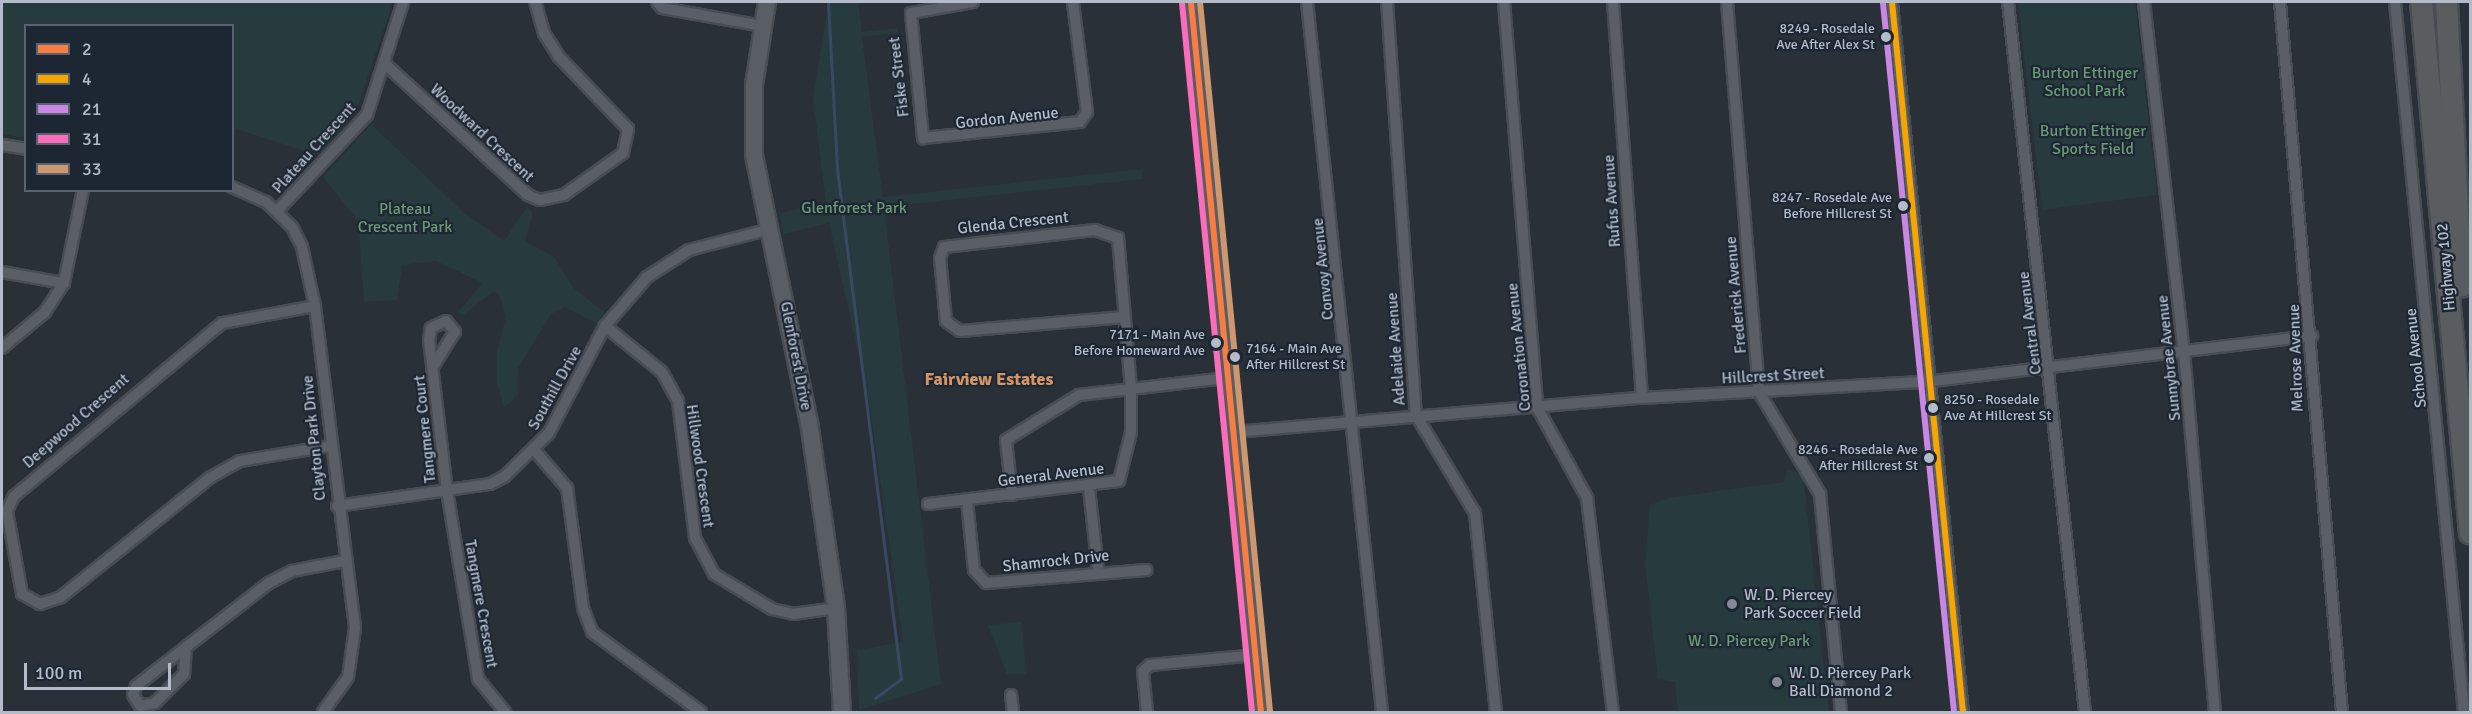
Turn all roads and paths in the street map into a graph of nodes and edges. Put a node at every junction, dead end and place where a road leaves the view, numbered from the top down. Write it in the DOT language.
graph roads {
  1 [pos="402,2"];
  2 [pos="535,2"];
  3 [pos="657,2"];
  4 [pos="766,2"];
  5 [pos="974,2"];
  6 [pos="1073,2"];
  7 [pos="1191,2"];
  8 [pos="1307,2"];
  9 [pos="1387,2"];
  10 [pos="1504,2"];
  11 [pos="1613,2"];
  12 [pos="1727,2"];
  13 [pos="1892,2"];
  14 [pos="2008,2"];
  15 [pos="2144,2"];
  16 [pos="2280,2"];
  17 [pos="2395,2"];
  18 [pos="2408,2"];
  19 [pos="2421,2"];
  20 [pos="2433,2"];
  21 [pos="2446,2"];
  22 [pos="763,26"];
  23 [pos="384,63"];
  24 [pos="923,138"];
  25 [pos="2,145"];
  26 [pos="24,149"];
  27 [pos="234,188"];
  28 [pos="83,192"];
  29 [pos="278,210"];
  30 [pos="770,229"];
  31 [pos="2,272"];
  32 [pos="64,283"];
  33 [pos="2461,286"];
  34 [pos="315,306"];
  35 [pos="1124,317"];
  36 [pos="605,327"];
  37 [pos="2312,336"];
  38 [pos="2,348"];
  39 [pos="2184,352"];
  40 [pos="434,365"];
  41 [pos="2051,368"];
  42 [pos="1227,378"];
  43 [pos="1933,381"];
  44 [pos="2470,382"];
  45 [pos="1131,390"];
  46 [pos="1759,392"];
  47 [pos="1642,398"];
  48 [pos="1537,407"];
  49 [pos="1416,415"];
  50 [pos="1354,421"];
  51 [pos="1233,432"];
  52 [pos="2461,432"];
  53 [pos="330,447"];
  54 [pos="536,452"];
  55 [pos="1089,488"];
  56 [pos="447,491"];
  57 [pos="1012,495"];
  58 [pos="967,501"];
  59 [pos="928,504"];
  60 [pos="337,506"];
  61 [pos="2470,533"];
  62 [pos="344,561"];
  63 [pos="1098,570"];
  64 [pos="1146,570"];
  65 [pos="836,608"];
  66 [pos="186,647"];
  67 [pos="1255,655"];
  68 [pos="1011,696"];
  69 [pos="323,712"];
  70 [pos="505,712"];
  71 [pos="701,712"];
  72 [pos="842,712"];
  73 [pos="1013,712"];
  74 [pos="1147,712"];
  75 [pos="1261,712"];
  76 [pos="1382,712"];
  77 [pos="1496,712"];
  78 [pos="1613,712"];
  79 [pos="1840,712"];
  80 [pos="1963,712"];
  81 [pos="2085,712"];
  82 [pos="2215,712"];
  83 [pos="2342,712"];
  84 [pos="2464,712"];
  1 -- 23 [label="street, Plateau Crescent"];
  2 -- 23 [label="street, Woodward Crescent"];
  3 -- 22 [label="street"];
  4 -- 22 [label="street, Glenforest Drive"];
  5 -- 24 [label="street, Fiske Street"];
  6 -- 24 [label="street, Gordon Avenue"];
  7 -- 42 [label="street"];
  8 -- 50 [label="street, Convoy Avenue"];
  9 -- 49 [label="street, Adelaide Avenue"];
  10 -- 48 [label="street, Coronation Avenue"];
  11 -- 47 [label="street, Rufus Avenue"];
  12 -- 46 [label="street, Frederick Avenue"];
  13 -- 43 [label="street"];
  14 -- 41 [label="street, Central Avenue"];
  15 -- 39 [label="street, Sunnybrae Avenue"];
  16 -- 37 [label="street, Melrose Avenue"];
  17 -- 84 [label="street, School Avenue"];
  18 -- 52 [label="highway"];
  19 -- 52 [label="highway, Highway 102"];
  20 -- 33 [label="highway, Highway 102"];
  21 -- 33 [label="highway"];
  22 -- 30 [label="street, Glenforest Drive"];
  23 -- 29 [label="street, Plateau Crescent"];
  25 -- 26 [label="street"];
  27 -- 29 [label="street"];
  28 -- 32 [label="street"];
  29 -- 34 [label="street, Clayton Park Drive"];
  30 -- 36 [label="street, Southill Drive"];
  30 -- 65 [label="street, Glenforest Drive"];
  31 -- 32 [label="street"];
  32 -- 38 [label="street"];
  33 -- 44 [label="highway, Highway 102"];
  34 -- 53 [label="street, Clayton Park Drive"];
  34 -- 53 [label="street, Deepwood Crescent"];
  35 -- 35 [label="street, Glenda Crescent"];
  35 -- 45 [label="street, Glenda Crescent"];
  36 -- 54 [label="street, Southill Drive"];
  36 -- 65 [label="street, Hillwood Crescent"];
  37 -- 39 [label="street, Hillcrest Street"];
  37 -- 83 [label="street, Melrose Avenue"];
  39 -- 41 [label="street, Hillcrest Street"];
  39 -- 82 [label="street, Sunnybrae Avenue"];
  40 -- 56 [label="street, Tangmere Court"];
  41 -- 43 [label="street, Hillcrest Street"];
  41 -- 81 [label="street, Central Avenue"];
  42 -- 45 [label="street"];
  42 -- 51 [label="street"];
  43 -- 46 [label="street, Hillcrest Street"];
  43 -- 80 [label="street"];
  45 -- 55 [label="street, General Avenue"];
  45 -- 57 [label="street"];
  46 -- 47 [label="street, Hillcrest Street"];
  46 -- 79 [label="street, Frederick Avenue"];
  47 -- 48 [label="street, Hillcrest Street"];
  48 -- 49 [label="street, Hillcrest Street"];
  48 -- 78 [label="street, Coronation Avenue"];
  49 -- 50 [label="street, Hillcrest Street"];
  49 -- 77 [label="street, Adelaide Avenue"];
  50 -- 51 [label="street, Hillcrest Street"];
  50 -- 76 [label="street, Convoy Avenue"];
  51 -- 67 [label="street"];
  52 -- 61 [label="highway, Highway 102"];
  53 -- 60 [label="street, Clayton Park Drive"];
  54 -- 56 [label="street, Southill Drive"];
  54 -- 71 [label="street"];
  55 -- 57 [label="street, General Avenue"];
  55 -- 63 [label="street"];
  56 -- 60 [label="street, Southill Drive"];
  56 -- 70 [label="street, Tangmere Crescent"];
  57 -- 58 [label="street, General Avenue"];
  58 -- 59 [label="street, General Avenue"];
  58 -- 63 [label="street, Shamrock Drive"];
  60 -- 62 [label="street, Clayton Park Drive"];
  62 -- 66 [label="street"];
  62 -- 69 [label="street, Clayton Park Drive"];
  63 -- 64 [label="street, Shamrock Drive"];
  65 -- 72 [label="street, Glenforest Drive"];
  66 -- 66 [label="street"];
  67 -- 74 [label="street"];
  67 -- 75 [label="street"];
  68 -- 73 [label="street"];
}
